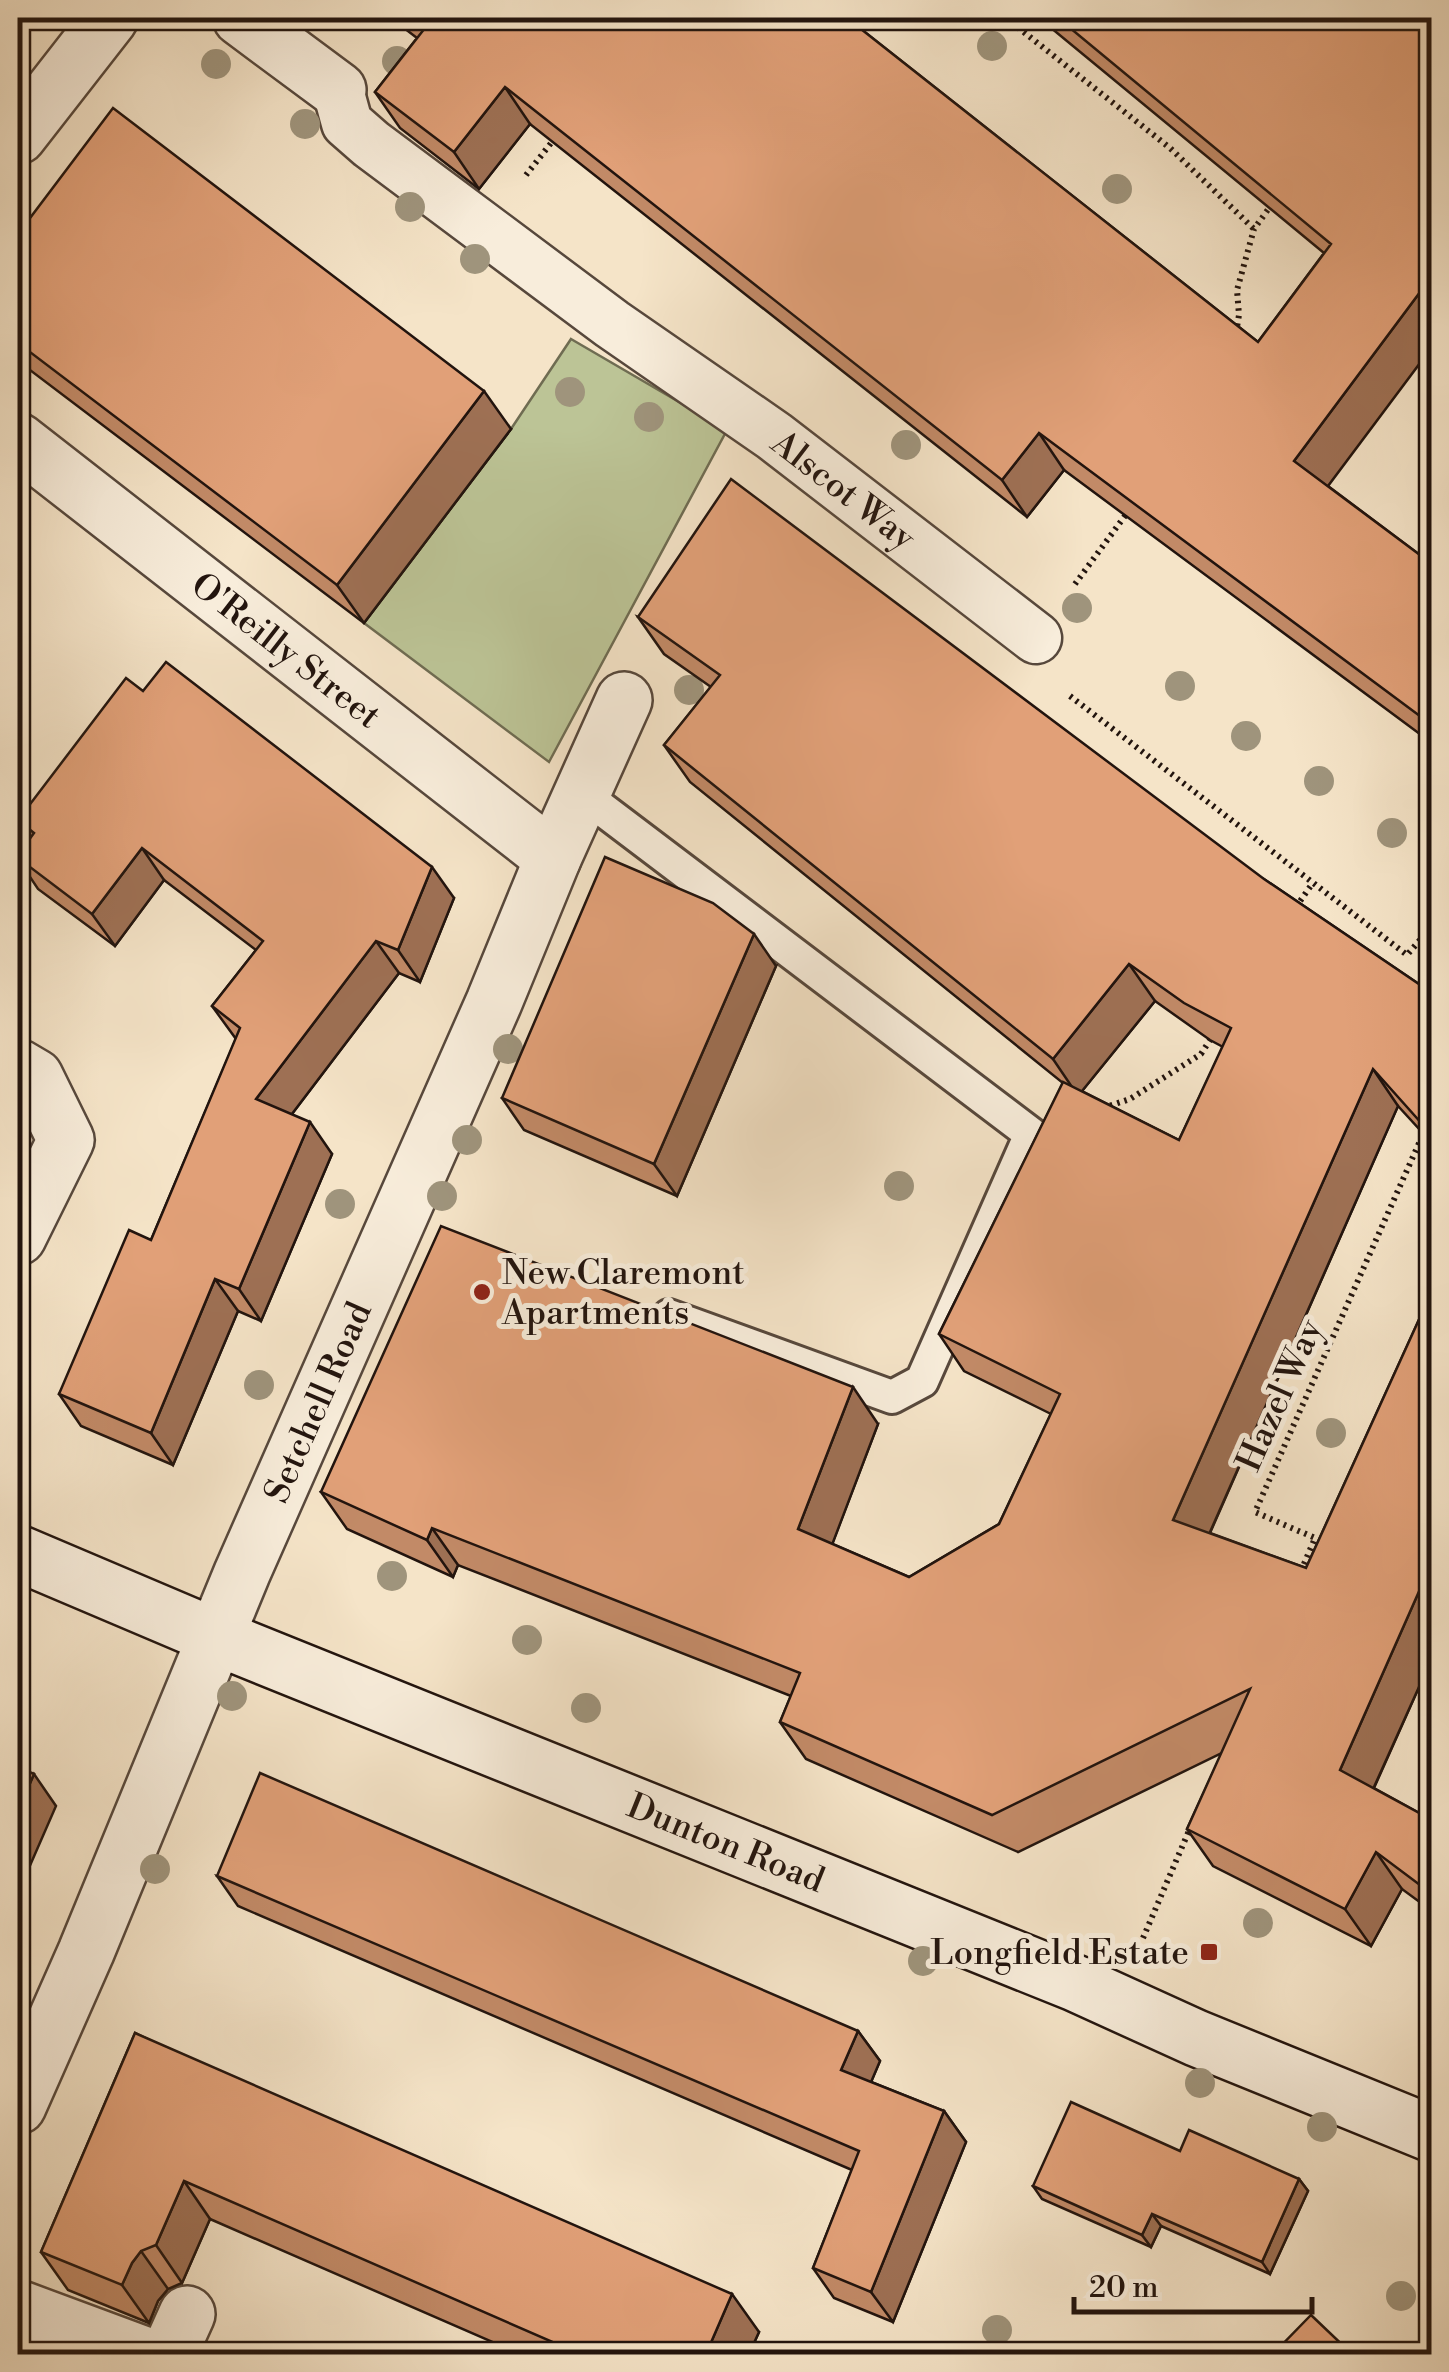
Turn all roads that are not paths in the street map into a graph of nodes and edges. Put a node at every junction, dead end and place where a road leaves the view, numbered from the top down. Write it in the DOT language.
graph roads {
  1 [pos="110,18"];
  2 [pos="241,18"];
  3 [pos="338,90"];
  4 [pos="18,136"];
  5 [pos="18,442"];
  6 [pos="1036,638"];
  7 [pos="624,700"];
  8 [pos="581,793"];
  9 [pos="553,858"];
  10 [pos="18,1067"];
  11 [pos="18,1237"];
  12 [pos="634,1303"];
  13 [pos="18,1553"];
  14 [pos="216,1637"];
  15 [pos="38,2001"];
  16 [pos="18,2106"];
  17 [pos="1432,2134"];
  18 [pos="18,2308"];
  19 [pos="142,2354"];
  1 -- 4 [label="street"];
  2 -- 3 [label="street, Alscot Way"];
  3 -- 6 [label="street, Alscot Way"];
  5 -- 9 [label="street, O'Reilly Street"];
  7 -- 8 [label="street, Setchell Road"];
  8 -- 9 [label="street, Setchell Road"];
  8 -- 12 [label="lane"];
  9 -- 14 [label="street, Setchell Road"];
  10 -- 11 [label="street"];
  13 -- 14 [label="street, Dunton Road"];
  14 -- 15 [label="street, Setchell Road"];
  14 -- 17 [label="street, Dunton Road"];
  15 -- 16 [label="street, Setchell Road"];
  18 -- 19 [label="street"];
}
